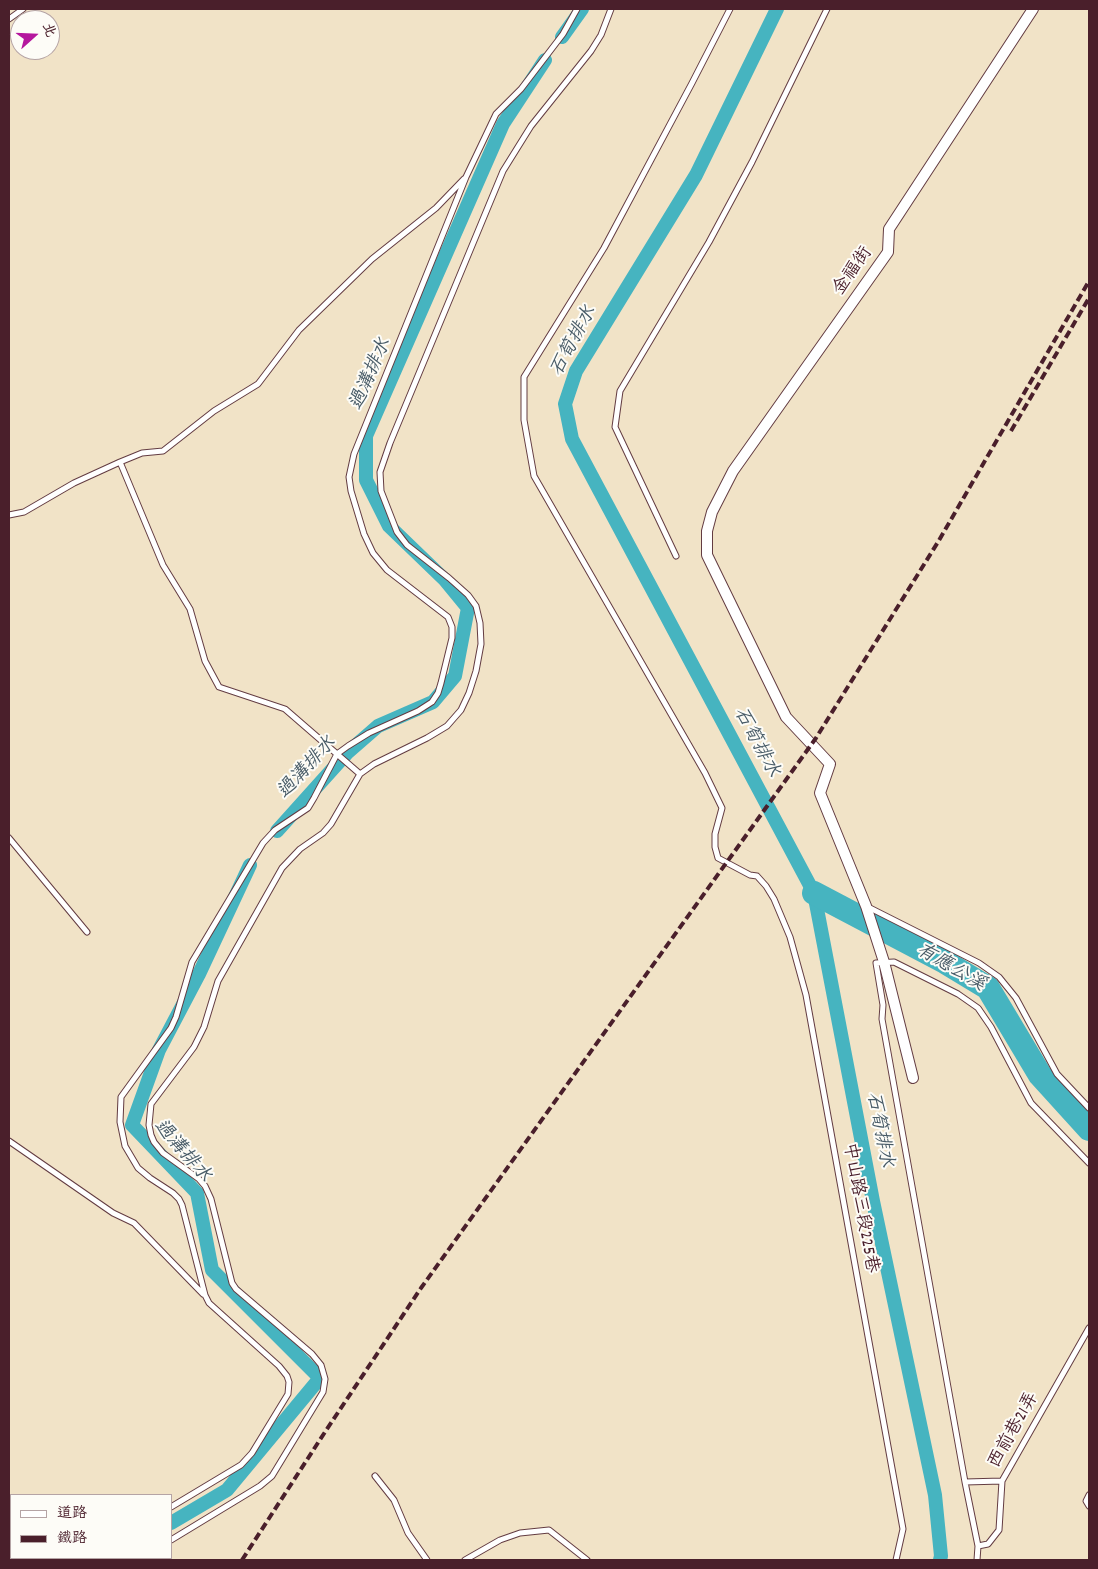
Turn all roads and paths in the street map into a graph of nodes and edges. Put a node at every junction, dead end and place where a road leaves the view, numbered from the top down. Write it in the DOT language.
graph roads {
  1 [pos="23,9"];
  2 [pos="577,9"];
  3 [pos="610,9"];
  4 [pos="730,9"];
  5 [pos="827,9"];
  6 [pos="1033,9"];
  7 [pos="9,19"];
  8 [pos="466,177"];
  9 [pos="120,462"];
  10 [pos="9,515"];
  11 [pos="676,556"];
  12 [pos="337,754"];
  13 [pos="360,774"];
  14 [pos="9,838"];
  15 [pos="866,906"];
  16 [pos="87,932"];
  17 [pos="884,962"];
  18 [pos="913,1078"];
  19 [pos="1089,1108"];
  20 [pos="9,1140"];
  21 [pos="1089,1163"];
  22 [pos="205,1295"];
  23 [pos="1089,1328"];
  24 [pos="375,1476"];
  25 [pos="1002,1481"];
  26 [pos="965,1482"];
  27 [pos="1089,1495"];
  28 [pos="172,1506"];
  29 [pos="1089,1506"];
  30 [pos="172,1539"];
  31 [pos="978,1546"];
  32 [pos="427,1560"];
  33 [pos="465,1560"];
  34 [pos="587,1560"];
  35 [pos="896,1560"];
  36 [pos="977,1560"];
  1 -- 7 [label="lane"];
  2 -- 8 [label="lane"];
  3 -- 13 [label="lane"];
  4 -- 35 [label="lane, 中山路三段225巷"];
  5 -- 11 [label="lane"];
  6 -- 15 [label="street, 金福街"];
  8 -- 9 [label="lane"];
  8 -- 12 [label="lane"];
  9 -- 10 [label="lane"];
  9 -- 12 [label="lane"];
  12 -- 13 [label="lane"];
  12 -- 22 [label="lane"];
  13 -- 30 [label="lane"];
  14 -- 16 [label="lane"];
  15 -- 17 [label="street"];
  15 -- 19 [label="lane"];
  17 -- 18 [label="street"];
  17 -- 21 [label="lane"];
  17 -- 26 [label="lane"];
  20 -- 22 [label="lane"];
  22 -- 28 [label="lane"];
  23 -- 25 [label="lane, 西前巷21弄"];
  24 -- 32 [label="lane"];
  25 -- 26 [label="lane"];
  25 -- 31 [label="lane, 西前巷21弄"];
  26 -- 31 [label="lane"];
  27 -- 29 [label="lane"];
  31 -- 36 [label="lane"];
  33 -- 34 [label="lane"];
}
